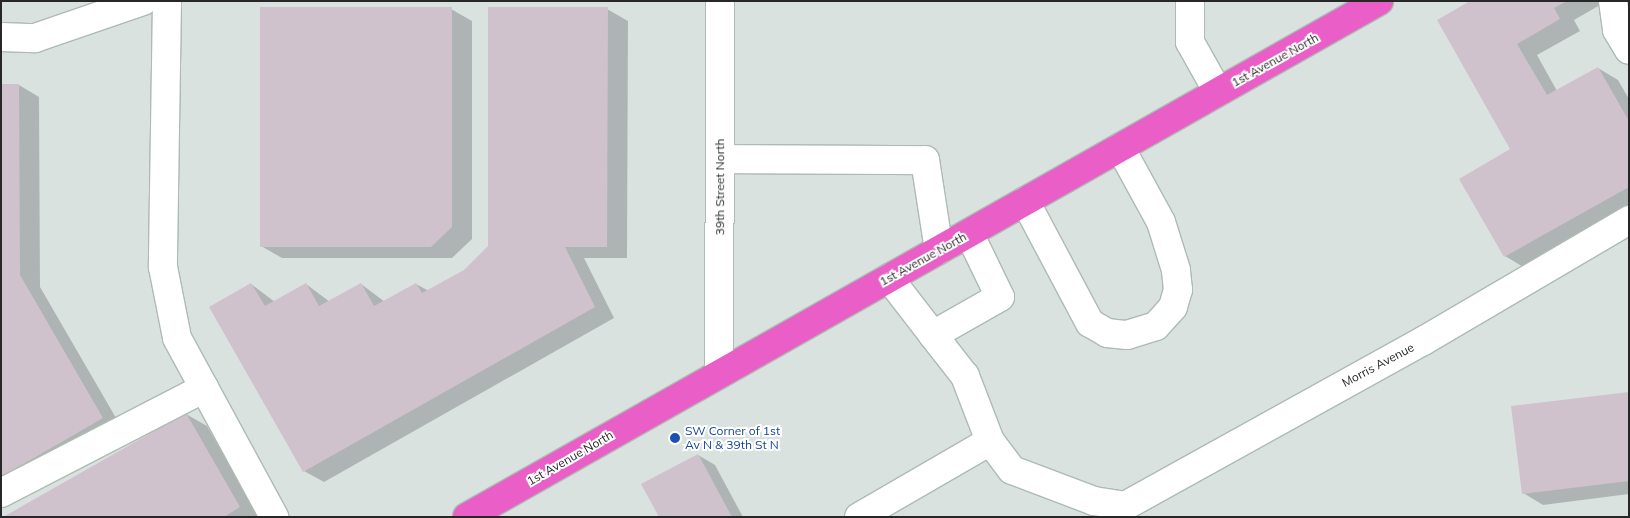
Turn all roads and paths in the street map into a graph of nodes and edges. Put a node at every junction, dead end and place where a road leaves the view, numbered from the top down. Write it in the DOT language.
graph roads {
  1 [pos="143,1"];
  2 [pos="167,1"];
  3 [pos="720,1"];
  4 [pos="1190,1"];
  5 [pos="1379,1"];
  6 [pos="1613,1"];
  7 [pos="1,38"];
  8 [pos="1629,50"];
  9 [pos="1218,92"];
  10 [pos="1120,147"];
  11 [pos="720,159"];
  12 [pos="1025,201"];
  13 [pos="1629,220"];
  14 [pos="968,233"];
  15 [pos="939,250"];
  16 [pos="889,278"];
  17 [pos="933,335"];
  18 [pos="719,373"];
  19 [pos="204,388"];
  20 [pos="990,442"];
  21 [pos="1,493"];
  22 [pos="471,516"];
  23 [pos="274,517"];
  24 [pos="859,517"];
  1 -- 7 [label="street"];
  2 -- 19 [label="street"];
  3 -- 11 [label="street, 39th Street North"];
  4 -- 9 [label="street"];
  5 -- 9 [label="main road, 1st Avenue North"];
  6 -- 8 [label="street"];
  9 -- 10 [label="main road, 1st Avenue North"];
  10 -- 12 [label="main road, 1st Avenue North"];
  10 -- 12 [label="street"];
  11 -- 15 [label="street"];
  11 -- 18 [label="street, 39th Street North"];
  12 -- 14 [label="main road, 1st Avenue North"];
  13 -- 20 [label="street, Morris Avenue"];
  14 -- 15 [label="main road, 1st Avenue North"];
  14 -- 17 [label="street"];
  15 -- 16 [label="main road, 1st Avenue North"];
  16 -- 17 [label="street"];
  16 -- 18 [label="main road, 1st Avenue North"];
  17 -- 20 [label="street"];
  18 -- 22 [label="main road, 1st Avenue North"];
  19 -- 21 [label="street"];
  19 -- 23 [label="street"];
  20 -- 24 [label="street"];
}
